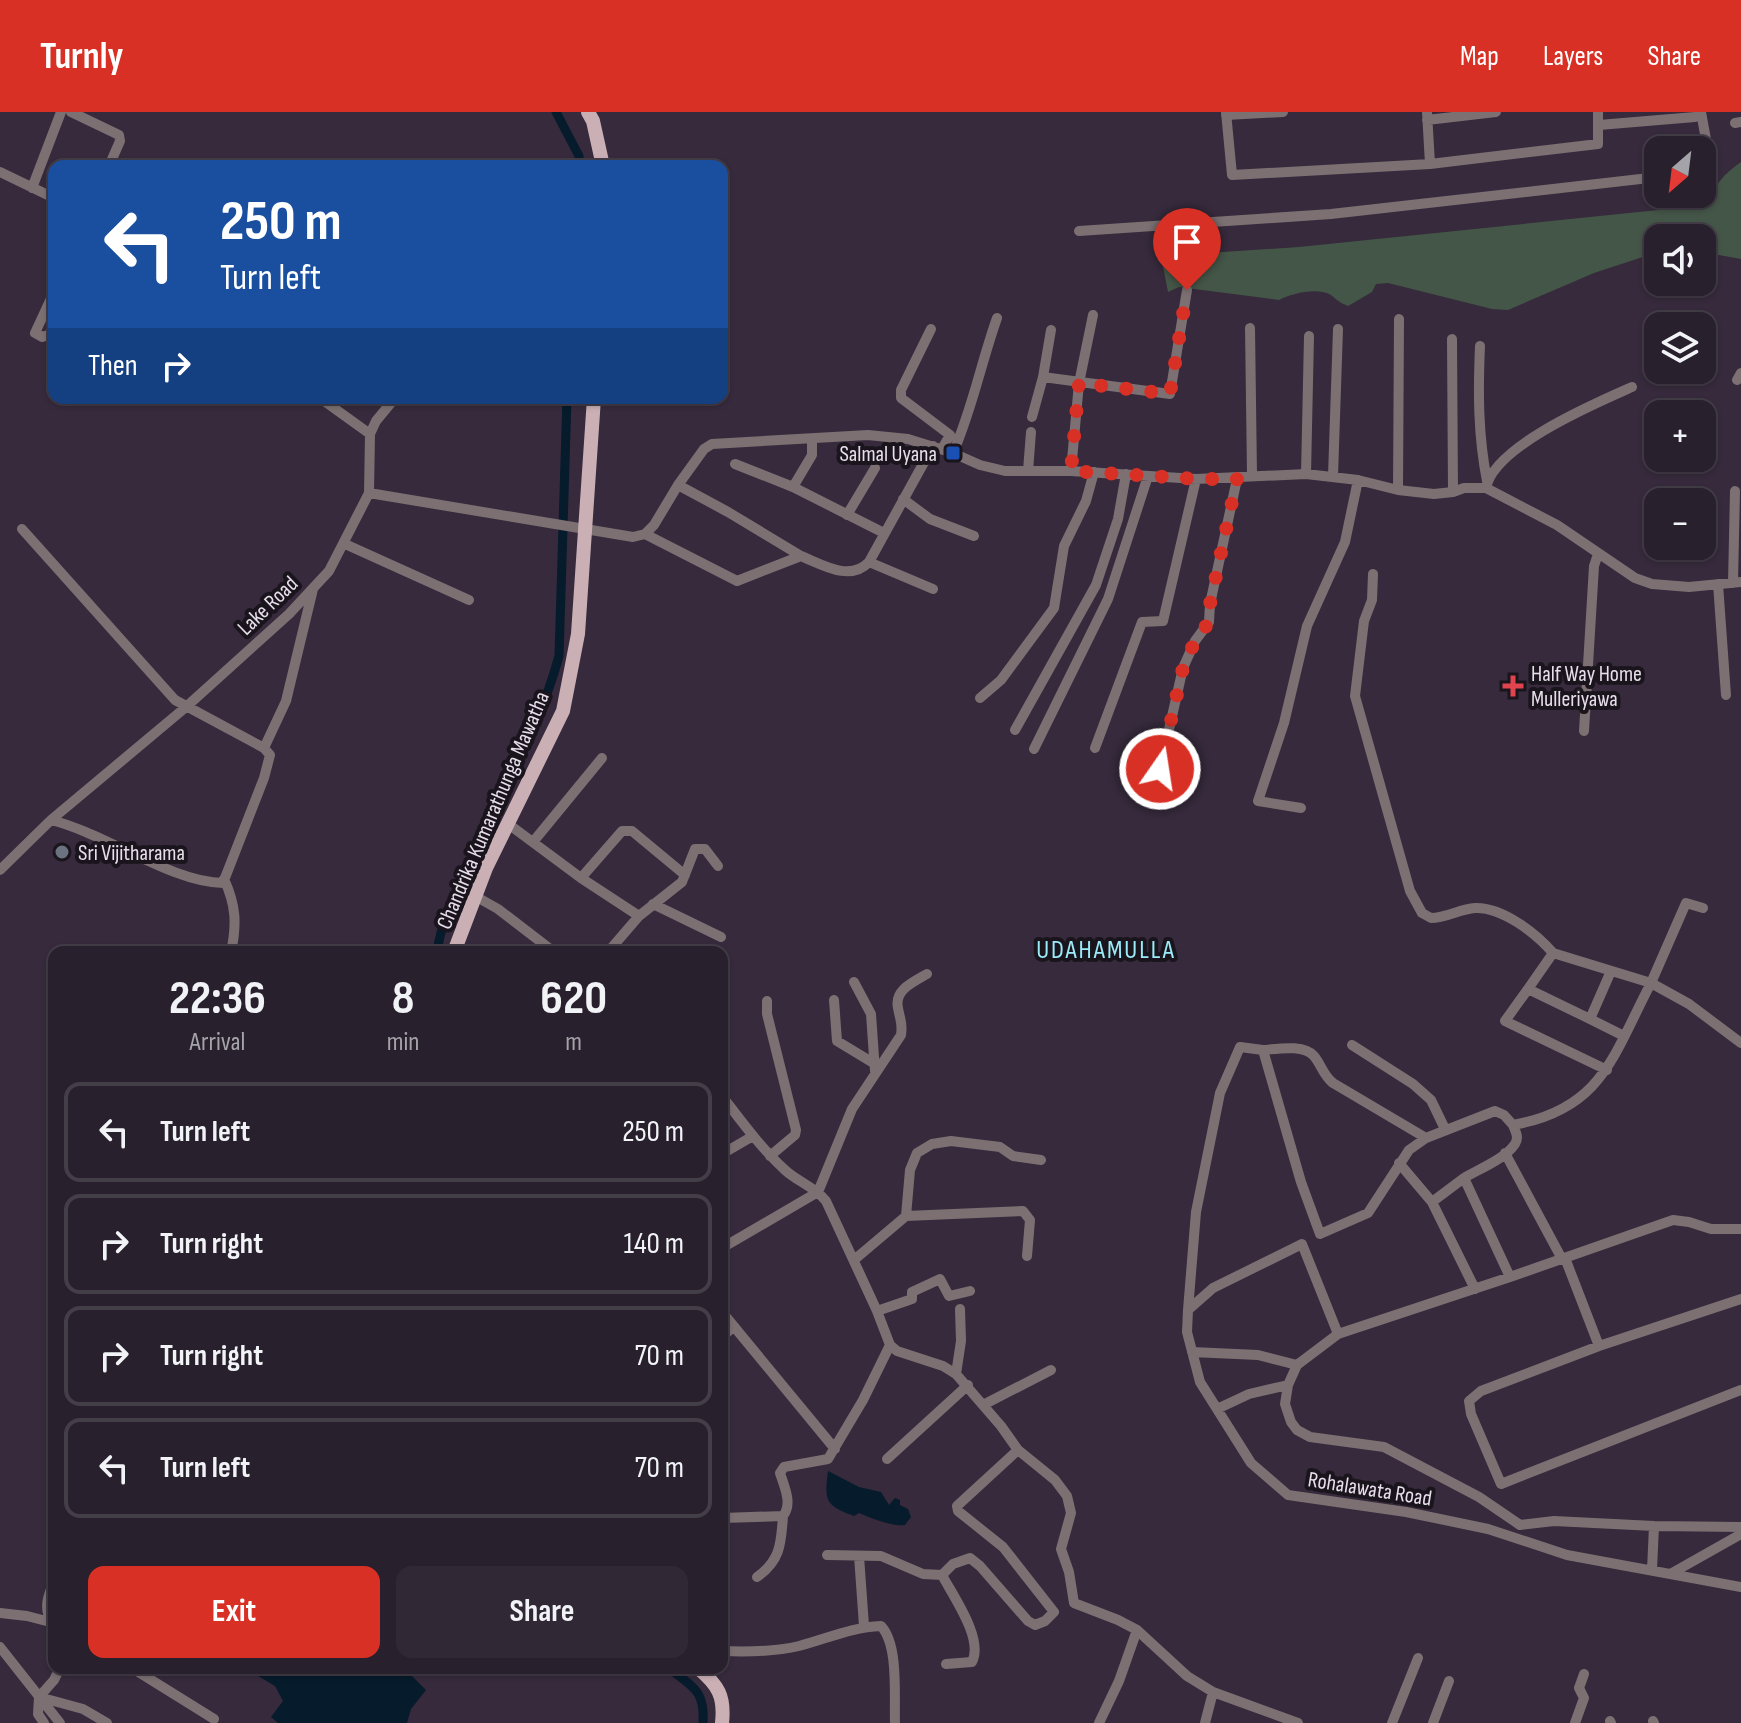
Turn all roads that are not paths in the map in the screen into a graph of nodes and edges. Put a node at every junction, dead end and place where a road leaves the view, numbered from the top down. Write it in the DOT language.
graph roads {
  1 [pos="61,112"];
  2 [pos="71,112"];
  3 [pos="588,112"];
  4 [pos="1283,112"];
  5 [pos="1598,112"];
  6 [pos="1488,113"];
  7 [pos="1226,114"];
  8 [pos="1698,114"];
  9 [pos="1427,116"];
  10 [pos="1599,125"];
  11 [pos="1704,136"];
  12 [pos="112,160"];
  13 [pos="602,160"];
  14 [pos="1430,164"];
  15 [pos="0,172"];
  16 [pos="1644,179"];
  17 [pos="32,188"];
  18 [pos="48,195"];
  19 [pos="1079,231"];
  20 [pos="1187,290"];
  21 [pos="48,305"];
  22 [pos="1093,315"];
  23 [pos="997,318"];
  24 [pos="1399,319"];
  25 [pos="1250,328"];
  26 [pos="931,329"];
  27 [pos="1338,329"];
  28 [pos="1051,330"];
  29 [pos="48,335"];
  30 [pos="1309,336"];
  31 [pos="1452,339"];
  32 [pos="1480,346"];
  33 [pos="1043,377"];
  34 [pos="1079,383"];
  35 [pos="1632,387"];
  36 [pos="328,404"];
  37 [pos="391,404"];
  38 [pos="593,404"];
  39 [pos="1032,417"];
  40 [pos="1031,432"];
  41 [pos="370,434"];
  42 [pos="812,439"];
  43 [pos="942,449"];
  44 [pos="735,464"];
  45 [pos="875,468"];
  46 [pos="1028,471"];
  47 [pos="1071,471"];
  48 [pos="1094,472"];
  49 [pos="1126,474"];
  50 [pos="1306,474"];
  51 [pos="1252,475"];
  52 [pos="1148,476"];
  53 [pos="1333,476"];
  54 [pos="1196,479"];
  55 [pos="1237,479"];
  56 [pos="1358,480"];
  57 [pos="1487,484"];
  58 [pos="678,485"];
  59 [pos="793,487"];
  60 [pos="1398,490"];
  61 [pos="1735,491"];
  62 [pos="1453,492"];
  63 [pos="369,493"];
  64 [pos="903,499"];
  65 [pos="847,515"];
  66 [pos="582,527"];
  67 [pos="22,529"];
  68 [pos="884,533"];
  69 [pos="645,534"];
  70 [pos="974,536"];
  71 [pos="345,544"];
  72 [pos="1598,554"];
  73 [pos="801,556"];
  74 [pos="869,562"];
  75 [pos="1373,574"];
  76 [pos="1737,583"];
  77 [pos="1718,584"];
  78 [pos="313,587"];
  79 [pos="933,589"];
  80 [pos="469,600"];
  81 [pos="1726,695"];
  82 [pos="980,698"];
  83 [pos="186,707"];
  84 [pos="1015,730"];
  85 [pos="1584,731"];
  86 [pos="264,748"];
  87 [pos="1095,748"];
  88 [pos="1034,749"];
  89 [pos="602,758"];
  90 [pos="1160,769"];
  91 [pos="1301,808"];
  92 [pos="51,820"];
  93 [pos="507,823"];
  94 [pos="533,842"];
  95 [pos="718,866"];
  96 [pos="0,870"];
  97 [pos="685,875"];
  98 [pos="581,878"];
  99 [pos="224,879"];
  100 [pos="475,896"];
  101 [pos="653,904"];
  102 [pos="1703,908"];
  103 [pos="639,916"];
  104 [pos="721,937"];
  105 [pos="232,946"];
  106 [pos="456,946"];
  107 [pos="546,946"];
  108 [pos="613,946"];
  109 [pos="1553,953"];
  110 [pos="1611,971"];
  111 [pos="927,974"];
  112 [pos="854,982"];
  113 [pos="1651,983"];
  114 [pos="1528,989"];
  115 [pos="834,1000"];
  116 [pos="767,1001"];
  117 [pos="1590,1019"];
  118 [pos="1624,1036"];
  119 [pos="1741,1043"];
  120 [pos="1352,1045"];
  121 [pos="1263,1050"];
  122 [pos="875,1067"];
  123 [pos="1607,1070"];
  124 [pos="728,1104"];
  125 [pos="1513,1125"];
  126 [pos="1445,1129"];
  127 [pos="753,1136"];
  128 [pos="1426,1138"];
  129 [pos="728,1151"];
  130 [pos="1505,1153"];
  131 [pos="770,1156"];
  132 [pos="1041,1160"];
  133 [pos="1399,1163"];
  134 [pos="1464,1178"];
  135 [pos="818,1192"];
  136 [pos="1432,1202"];
  137 [pos="906,1216"];
  138 [pos="1741,1229"];
  139 [pos="1320,1234"];
  140 [pos="728,1244"];
  141 [pos="1302,1244"];
  142 [pos="1027,1256"];
  143 [pos="1564,1259"];
  144 [pos="854,1260"];
  145 [pos="1510,1277"];
  146 [pos="1475,1289"];
  147 [pos="970,1291"];
  148 [pos="1741,1299"];
  149 [pos="960,1309"];
  150 [pos="1188,1310"];
  151 [pos="877,1311"];
  152 [pos="728,1320"];
  153 [pos="733,1327"];
  154 [pos="728,1332"];
  155 [pos="1338,1334"];
  156 [pos="890,1345"];
  157 [pos="1599,1346"];
  158 [pos="1192,1352"];
  159 [pos="1297,1365"];
  160 [pos="1051,1370"];
  161 [pos="956,1374"];
  162 [pos="968,1385"];
  163 [pos="1288,1385"];
  164 [pos="1741,1390"];
  165 [pos="983,1405"];
  166 [pos="1217,1409"];
  167 [pos="835,1449"];
  168 [pos="1018,1450"];
  169 [pos="887,1459"];
  170 [pos="783,1516"];
  171 [pos="728,1518"];
  172 [pos="1654,1526"];
  173 [pos="1741,1527"];
  174 [pos="1741,1534"];
  175 [pos="827,1555"];
  176 [pos="859,1556"];
  177 [pos="1652,1570"];
  178 [pos="1672,1573"];
  179 [pos="942,1575"];
  180 [pos="757,1577"];
  181 [pos="1741,1587"];
  182 [pos="1074,1603"];
  183 [pos="1054,1612"];
  184 [pos="0,1613"];
  185 [pos="48,1624"];
  186 [pos="864,1626"];
  187 [pos="1137,1630"];
  188 [pos="0,1647"];
  189 [pos="728,1651"];
  190 [pos="1418,1658"];
  191 [pos="946,1664"];
  192 [pos="57,1674"];
  193 [pos="142,1674"];
  194 [pos="705,1674"];
  195 [pos="1584,1674"];
  196 [pos="1449,1681"];
  197 [pos="1213,1692"];
  198 [pos="39,1697"];
  199 [pos="214,1719"];
  200 [pos="44,1723"];
  201 [pos="60,1723"];
  202 [pos="107,1723"];
  203 [pos="722,1723"];
  204 [pos="895,1723"];
  205 [pos="1099,1723"];
  206 [pos="1205,1723"];
  207 [pos="1298,1723"];
  208 [pos="1392,1723"];
  209 [pos="1433,1723"];
  210 [pos="1575,1723"];
  1 -- 17 [label="street"];
  2 -- 12 [label="street"];
  3 -- 13 [label="main road"];
  4 -- 7 [label="street"];
  5 -- 10 [label="street"];
  6 -- 9 [label="street"];
  7 -- 14 [label="street"];
  8 -- 10 [label="street"];
  8 -- 11 [label="street"];
  9 -- 14 [label="street"];
  10 -- 14 [label="street"];
  15 -- 17 [label="street"];
  16 -- 19 [label="street"];
  17 -- 18 [label="street"];
  20 -- 34 [label="street"];
  21 -- 29 [label="street"];
  22 -- 34 [label="street"];
  23 -- 43 [label="street"];
  24 -- 60 [label="street"];
  25 -- 51 [label="street"];
  26 -- 43 [label="street"];
  27 -- 53 [label="street"];
  28 -- 33 [label="street"];
  30 -- 50 [label="street"];
  31 -- 62 [label="street"];
  32 -- 57 [label="street"];
  33 -- 34 [label="street"];
  33 -- 39 [label="street"];
  34 -- 47 [label="street"];
  35 -- 57 [label="street"];
  36 -- 41 [label="street"];
  37 -- 41 [label="street"];
  38 -- 66 [label="main road, Chandrika Kumarathunga Mawatha"];
  40 -- 46 [label="street"];
  41 -- 63 [label="street"];
  42 -- 43 [label="street"];
  42 -- 58 [label="street"];
  42 -- 59 [label="street"];
  43 -- 46 [label="street"];
  43 -- 64 [label="street"];
  44 -- 59 [label="street"];
  45 -- 65 [label="street"];
  46 -- 47 [label="street"];
  47 -- 48 [label="street"];
  48 -- 49 [label="street"];
  48 -- 82 [label="street"];
  49 -- 52 [label="street"];
  49 -- 84 [label="street"];
  50 -- 51 [label="street"];
  50 -- 53 [label="street"];
  51 -- 55 [label="street"];
  52 -- 54 [label="street"];
  52 -- 88 [label="street"];
  53 -- 56 [label="street"];
  54 -- 55 [label="street"];
  54 -- 87 [label="street"];
  55 -- 90 [label="street"];
  56 -- 60 [label="street"];
  56 -- 91 [label="street"];
  57 -- 62 [label="street"];
  57 -- 72 [label="street"];
  58 -- 69 [label="street"];
  58 -- 73 [label="street"];
  59 -- 65 [label="street"];
  60 -- 62 [label="street"];
  61 -- 76 [label="street"];
  63 -- 66 [label="street"];
  63 -- 71 [label="street, Lake Road"];
  64 -- 68 [label="street"];
  64 -- 70 [label="street"];
  65 -- 68 [label="street"];
  66 -- 69 [label="street"];
  66 -- 93 [label="main road, Chandrika Kumarathunga Mawatha"];
  67 -- 83 [label="street"];
  68 -- 74 [label="street"];
  69 -- 73 [label="street"];
  71 -- 78 [label="street, Lake Road"];
  71 -- 80 [label="street"];
  72 -- 77 [label="street"];
  72 -- 85 [label="street"];
  73 -- 74 [label="street"];
  74 -- 79 [label="street"];
  75 -- 109 [label="street"];
  76 -- 77 [label="street"];
  77 -- 81 [label="street"];
  78 -- 83 [label="street, Lake Road"];
  78 -- 86 [label="street"];
  83 -- 86 [label="street"];
  83 -- 92 [label="street, Lake Road"];
  86 -- 99 [label="street"];
  89 -- 94 [label="street"];
  92 -- 96 [label="street, Lake Road"];
  92 -- 99 [label="street"];
  93 -- 94 [label="street"];
  93 -- 100 [label="main road, Chandrika Kumarathunga Mawatha"];
  94 -- 98 [label="street"];
  95 -- 97 [label="street"];
  97 -- 98 [label="street"];
  97 -- 101 [label="street"];
  98 -- 103 [label="street"];
  99 -- 105 [label="street"];
  100 -- 106 [label="main road, Chandrika Kumarathunga Mawatha"];
  100 -- 107 [label="street"];
  101 -- 103 [label="street"];
  101 -- 104 [label="street"];
  102 -- 113 [label="street"];
  103 -- 108 [label="street"];
  109 -- 110 [label="street"];
  109 -- 114 [label="street"];
  110 -- 113 [label="street"];
  110 -- 117 [label="street"];
  111 -- 122 [label="street"];
  112 -- 122 [label="street"];
  113 -- 118 [label="street"];
  113 -- 119 [label="street"];
  114 -- 117 [label="street"];
  114 -- 123 [label="street"];
  115 -- 122 [label="street"];
  116 -- 131 [label="street"];
  117 -- 118 [label="street"];
  118 -- 123 [label="street"];
  120 -- 126 [label="street"];
  121 -- 128 [label="street"];
  121 -- 139 [label="street"];
  121 -- 150 [label="street, Rohalawata Road"];
  122 -- 135 [label="street"];
  123 -- 125 [label="street"];
  124 -- 127 [label="street"];
  125 -- 126 [label="street"];
  125 -- 130 [label="street"];
  126 -- 128 [label="street"];
  127 -- 129 [label="street"];
  127 -- 131 [label="street"];
  128 -- 133 [label="street"];
  130 -- 134 [label="street"];
  130 -- 143 [label="street"];
  131 -- 135 [label="street"];
  132 -- 137 [label="street"];
  133 -- 136 [label="street"];
  133 -- 139 [label="street"];
  134 -- 136 [label="street"];
  134 -- 145 [label="street"];
  135 -- 140 [label="street"];
  135 -- 144 [label="street"];
  136 -- 146 [label="street"];
  137 -- 142 [label="street"];
  137 -- 144 [label="street"];
  138 -- 143 [label="street"];
  139 -- 141 [label="street"];
  141 -- 150 [label="street"];
  141 -- 155 [label="street"];
  143 -- 145 [label="street"];
  143 -- 157 [label="street"];
  144 -- 151 [label="street"];
  145 -- 146 [label="street"];
  146 -- 155 [label="street"];
  147 -- 151 [label="street"];
  148 -- 157 [label="street"];
  149 -- 161 [label="street"];
  150 -- 158 [label="street, Rohalawata Road"];
  151 -- 156 [label="street"];
  152 -- 153 [label="street"];
  153 -- 154 [label="street"];
  153 -- 167 [label="street"];
  155 -- 159 [label="street"];
  156 -- 161 [label="street"];
  156 -- 167 [label="street"];
  157 -- 164 [label="street"];
  158 -- 159 [label="street"];
  158 -- 166 [label="street, Rohalawata Road"];
  159 -- 163 [label="street"];
  160 -- 165 [label="street"];
  161 -- 162 [label="street"];
  162 -- 165 [label="street"];
  162 -- 169 [label="street"];
  163 -- 166 [label="street"];
  163 -- 172 [label="street"];
  165 -- 168 [label="street"];
  166 -- 177 [label="street, Rohalawata Road"];
  167 -- 170 [label="street"];
  168 -- 182 [label="street"];
  168 -- 183 [label="street"];
  170 -- 171 [label="street"];
  170 -- 180 [label="street"];
  172 -- 173 [label="street"];
  172 -- 177 [label="street"];
  174 -- 178 [label="street"];
  175 -- 176 [label="street"];
  176 -- 179 [label="street"];
  176 -- 186 [label="street"];
  177 -- 178 [label="street, Rohalawata Road"];
  178 -- 181 [label="street, Rohalawata Road"];
  179 -- 183 [label="street"];
  179 -- 191 [label="street"];
  182 -- 183 [label="street"];
  182 -- 187 [label="street"];
  184 -- 185 [label="street"];
  186 -- 189 [label="street"];
  186 -- 204 [label="street"];
  187 -- 197 [label="street"];
  187 -- 205 [label="street"];
  188 -- 198 [label="street"];
  190 -- 208 [label="street"];
  192 -- 198 [label="street"];
  193 -- 199 [label="street"];
  194 -- 203 [label="main road"];
  195 -- 210 [label="street"];
  196 -- 209 [label="street"];
  197 -- 206 [label="street"];
  197 -- 207 [label="street"];
  198 -- 200 [label="street"];
  198 -- 201 [label="street"];
  198 -- 202 [label="street"];
}
